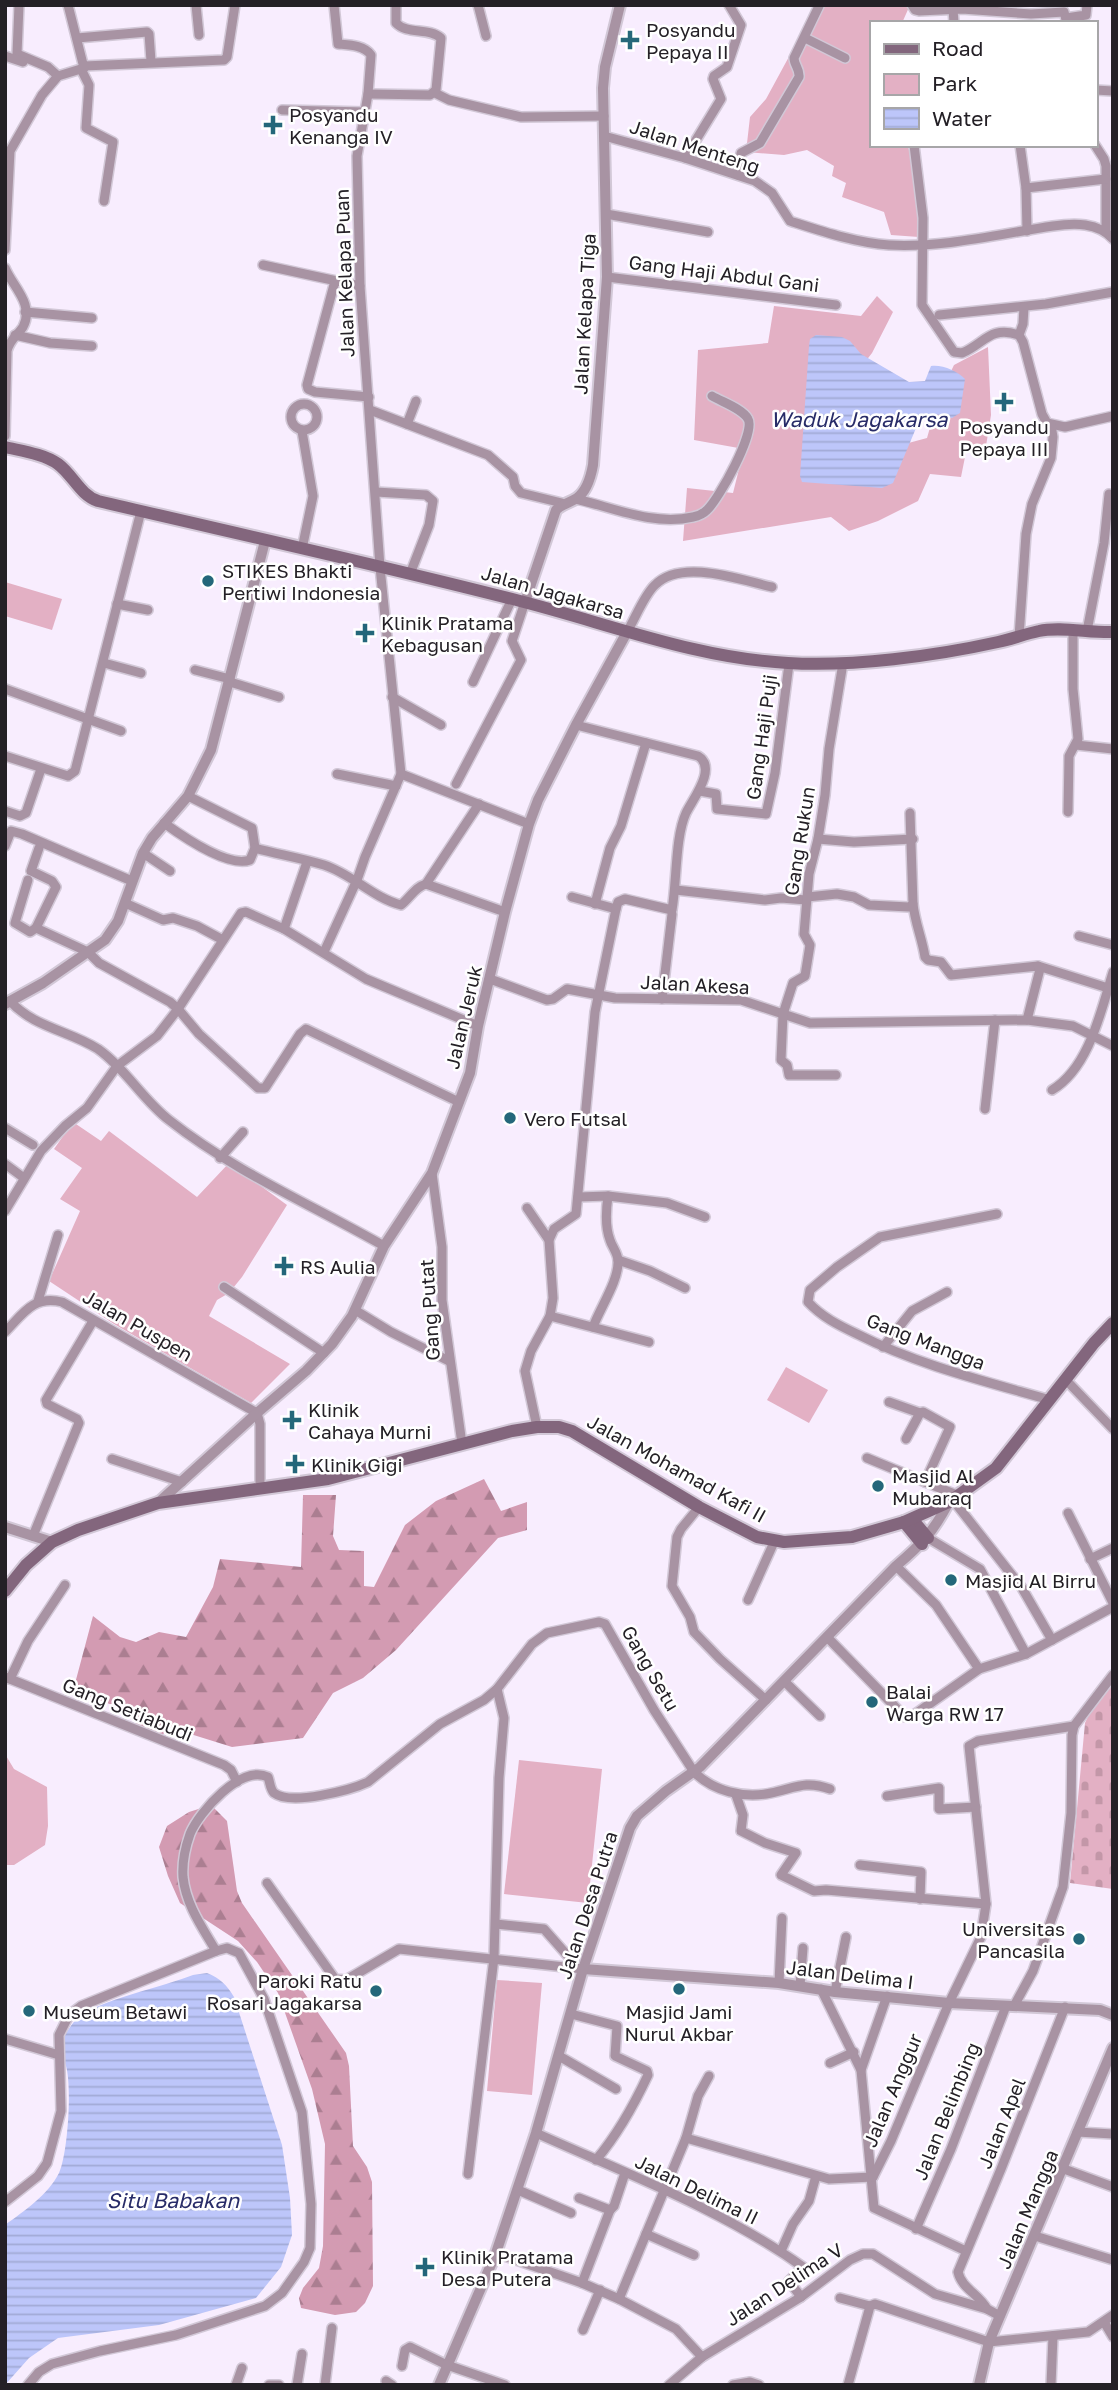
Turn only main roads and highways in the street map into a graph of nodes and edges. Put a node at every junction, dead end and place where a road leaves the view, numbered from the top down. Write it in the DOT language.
graph roads {
  1 [pos="5,447"];
  2 [pos="1113,632"];
  3 [pos="1113,1324"];
  4 [pos="908,1521"];
  5 [pos="925,1541"];
  6 [pos="5,1591"];
  1 -- 2 [label="main road, Jalan Jagakarsa"];
  3 -- 4 [label="main road, Jalan Mohamad Kafi II"];
  4 -- 5 [label="main road"];
  4 -- 6 [label="main road, Jalan Mohamad Kafi II"];
}
